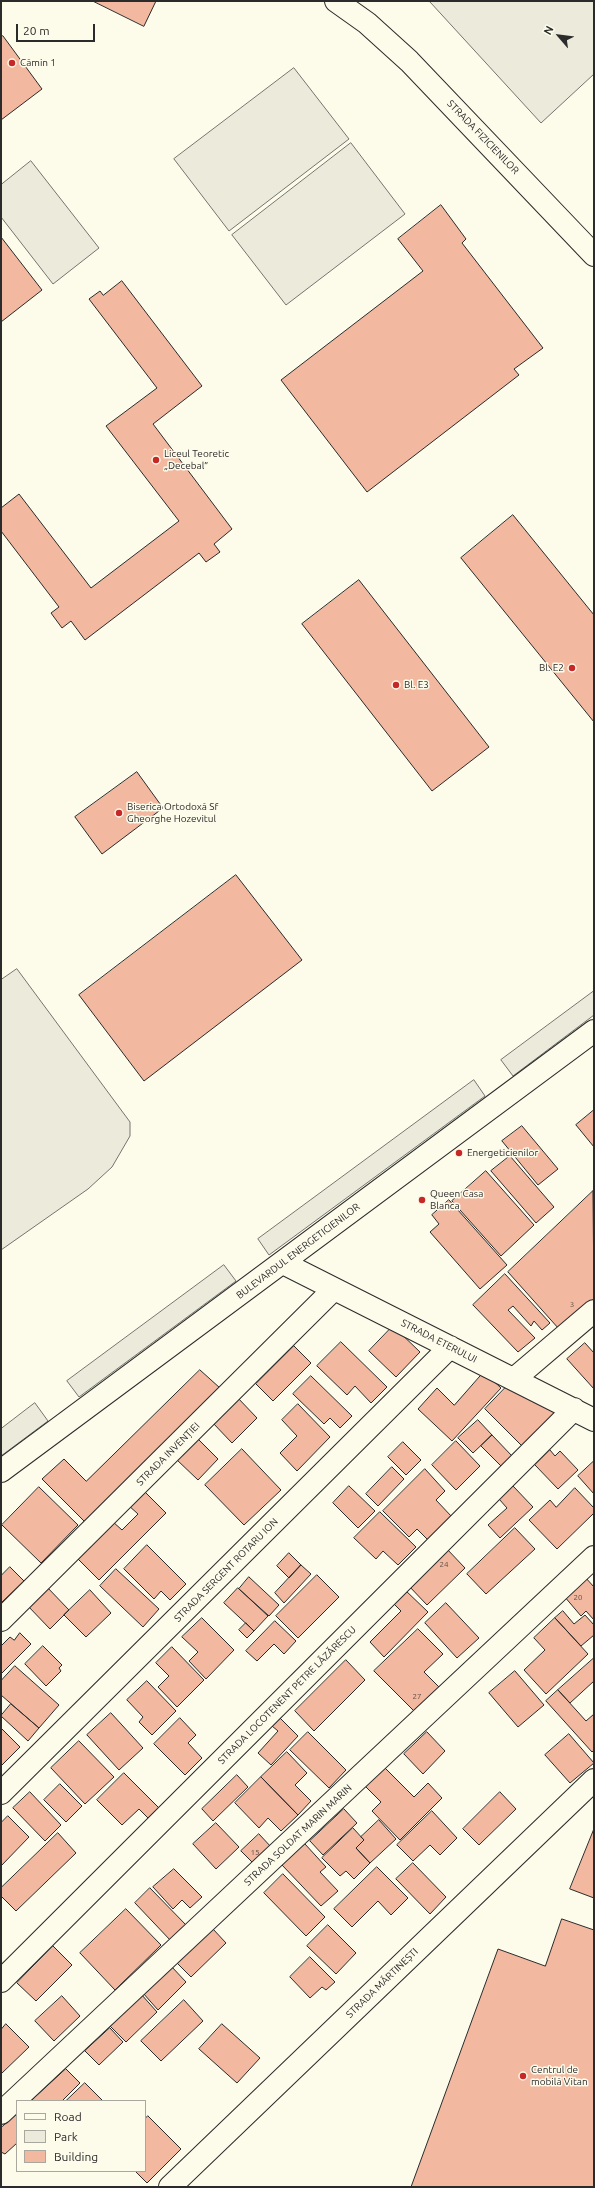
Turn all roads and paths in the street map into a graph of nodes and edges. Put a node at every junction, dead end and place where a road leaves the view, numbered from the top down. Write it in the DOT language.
graph roads {
  1 [pos="336,1"];
  2 [pos="355,1"];
  3 [pos="367,23"];
  4 [pos="594,255"];
  5 [pos="594,1030"];
  6 [pos="283,1263"];
  7 [pos="334,1288"];
  8 [pos="594,1311"];
  9 [pos="450,1347"];
  10 [pos="514,1379"];
  11 [pos="574,1409"];
  12 [pos="594,1420"];
  13 [pos="1,1471"];
  14 [pos="594,1556"];
  15 [pos="1,1620"];
  16 [pos="594,1780"];
  17 [pos="1,1793"];
  18 [pos="1,1981"];
  19 [pos="1,2113"];
  20 [pos="170,2187"];
  1 -- 3 [label="street, STRADA FIZICIENILOR"];
  2 -- 3 [label="street, STRADA FIZICIENILOR"];
  3 -- 4 [label="street, STRADA FIZICIENILOR"];
  5 -- 6 [label="street, BULEVARDUL ENERGETICIENILOR"];
  6 -- 7 [label="street, STRADA ETERULUI"];
  6 -- 13 [label="street, BULEVARDUL ENERGETICIENILOR"];
  7 -- 9 [label="street, STRADA ETERULUI"];
  7 -- 15 [label="street, STRADA INVENȚIEI"];
  8 -- 10 [label="street"];
  9 -- 10 [label="street, STRADA ETERULUI"];
  9 -- 17 [label="street, STRADA SERGENT ROTARU ION"];
  10 -- 11 [label="street, STRADA ETERULUI"];
  11 -- 12 [label="street, STRADA ETERULUI"];
  11 -- 18 [label="street, STRADA LOCOTENENT PETRE LĂZĂRESCU"];
  14 -- 19 [label="street, STRADA SOLDAT MARIN MARIN"];
  16 -- 20 [label="street, STRADA MĂRTINEȘTI"];
}
